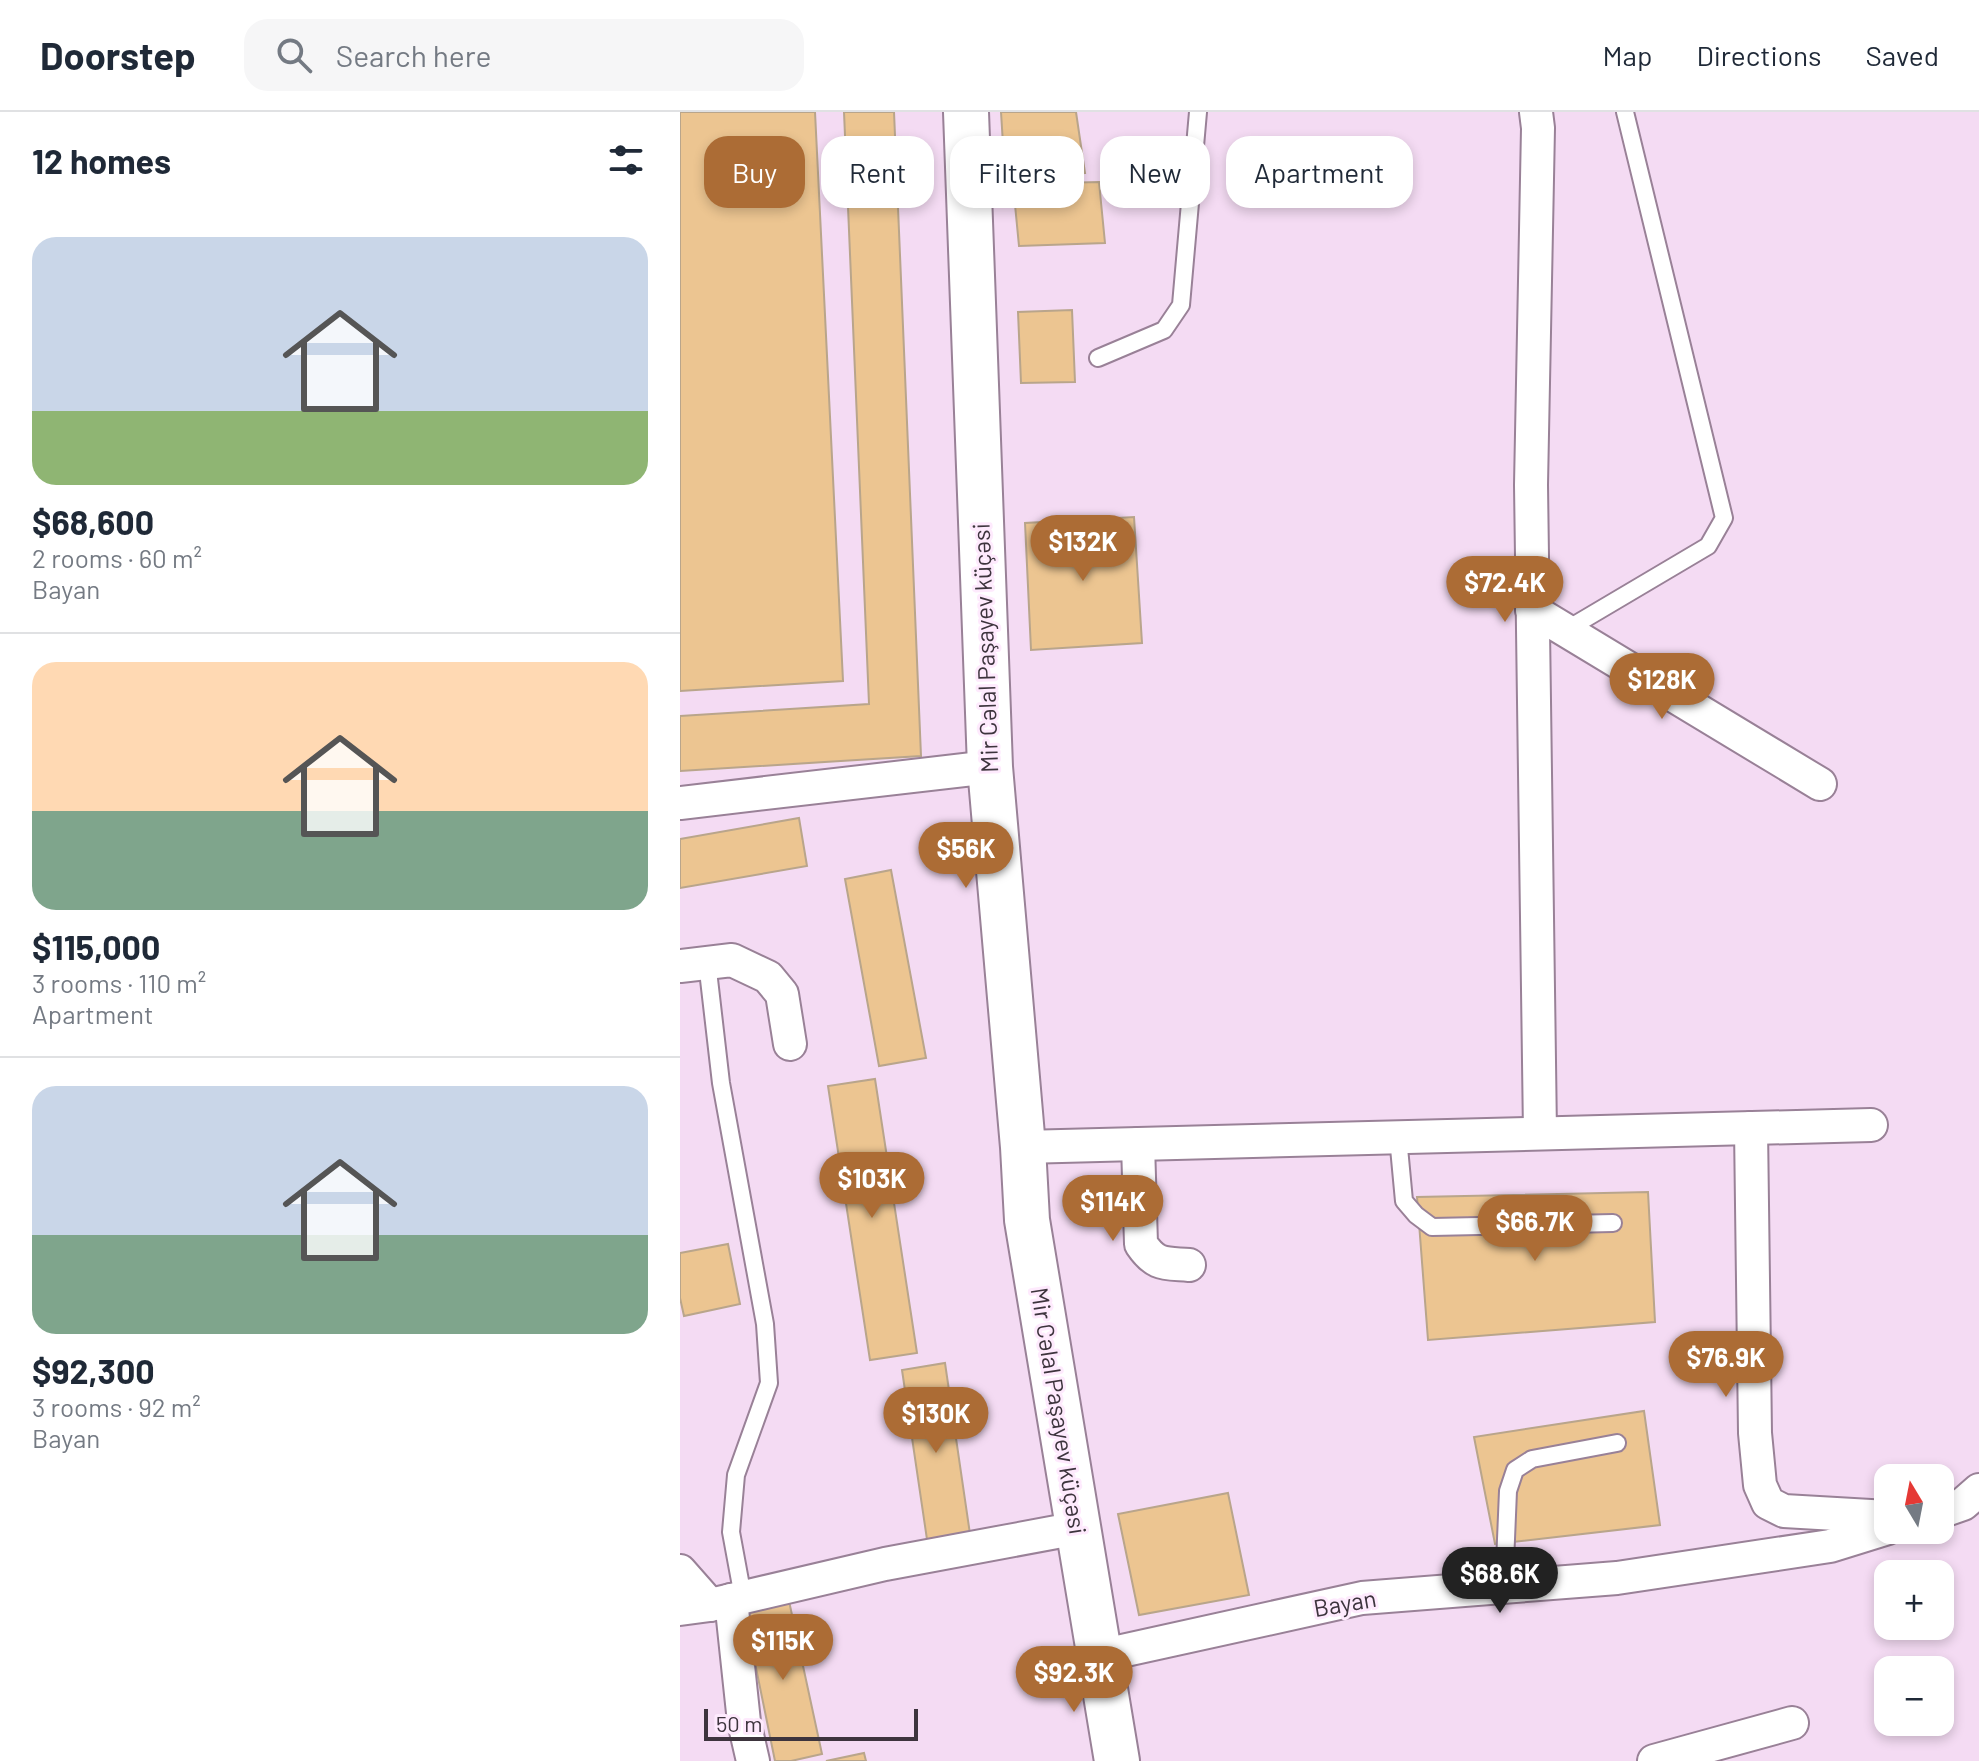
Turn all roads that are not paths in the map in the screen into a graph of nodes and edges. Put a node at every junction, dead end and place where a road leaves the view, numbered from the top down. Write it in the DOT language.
graph roads {
  1 [pos="966,112"];
  2 [pos="1198,112"];
  3 [pos="1536,112"];
  4 [pos="1625,112"];
  5 [pos="1098,358"];
  6 [pos="1532,610"];
  7 [pos="1566,630"];
  8 [pos="990,767"];
  9 [pos="1820,784"];
  10 [pos="680,803"];
  11 [pos="694,964"];
  12 [pos="790,1044"];
  13 [pos="1871,1125"];
  14 [pos="1751,1128"];
  15 [pos="1540,1133"];
  16 [pos="1398,1137"];
  17 [pos="1138,1144"];
  18 [pos="1023,1147"];
  19 [pos="1613,1223"];
  20 [pos="1189,1265"];
  21 [pos="1617,1443"];
  22 [pos="1979,1490"];
  23 [pos="1954,1507"];
  24 [pos="1874,1516"];
  25 [pos="1078,1528"];
  26 [pos="1874,1532"];
  27 [pos="680,1571"];
  28 [pos="1504,1587"];
  29 [pos="716,1603"];
  30 [pos="1099,1656"];
  31 [pos="1792,1723"];
  32 [pos="753,1761"];
  33 [pos="1117,1761"];
  34 [pos="1654,1761"];
  1 -- 8 [label="street, Mir Cəlal Paşayev küçəsi"];
  2 -- 5 [label="lane"];
  3 -- 6 [label="street"];
  4 -- 7 [label="lane"];
  6 -- 7 [label="street"];
  6 -- 15 [label="street"];
  7 -- 9 [label="street"];
  8 -- 10 [label="street"];
  8 -- 18 [label="street, Mir Cəlal Paşayev küçəsi"];
  11 -- 12 [label="street"];
  11 -- 29 [label="lane"];
  13 -- 14 [label="street"];
  14 -- 15 [label="street"];
  14 -- 24 [label="street"];
  15 -- 16 [label="street"];
  16 -- 17 [label="street"];
  16 -- 19 [label="lane"];
  17 -- 18 [label="street"];
  17 -- 20 [label="street"];
  18 -- 25 [label="street, Mir Cəlal Paşayev küçəsi"];
  21 -- 28 [label="lane"];
  22 -- 23 [label="street"];
  25 -- 29 [label="street"];
  25 -- 30 [label="street, Mir Cəlal Paşayev küçəsi"];
  26 -- 28 [label="street, Bayan"];
  27 -- 29 [label="street"];
  28 -- 30 [label="street, Bayan"];
  29 -- 32 [label="street"];
  30 -- 33 [label="street"];
  31 -- 34 [label="street"];
}
